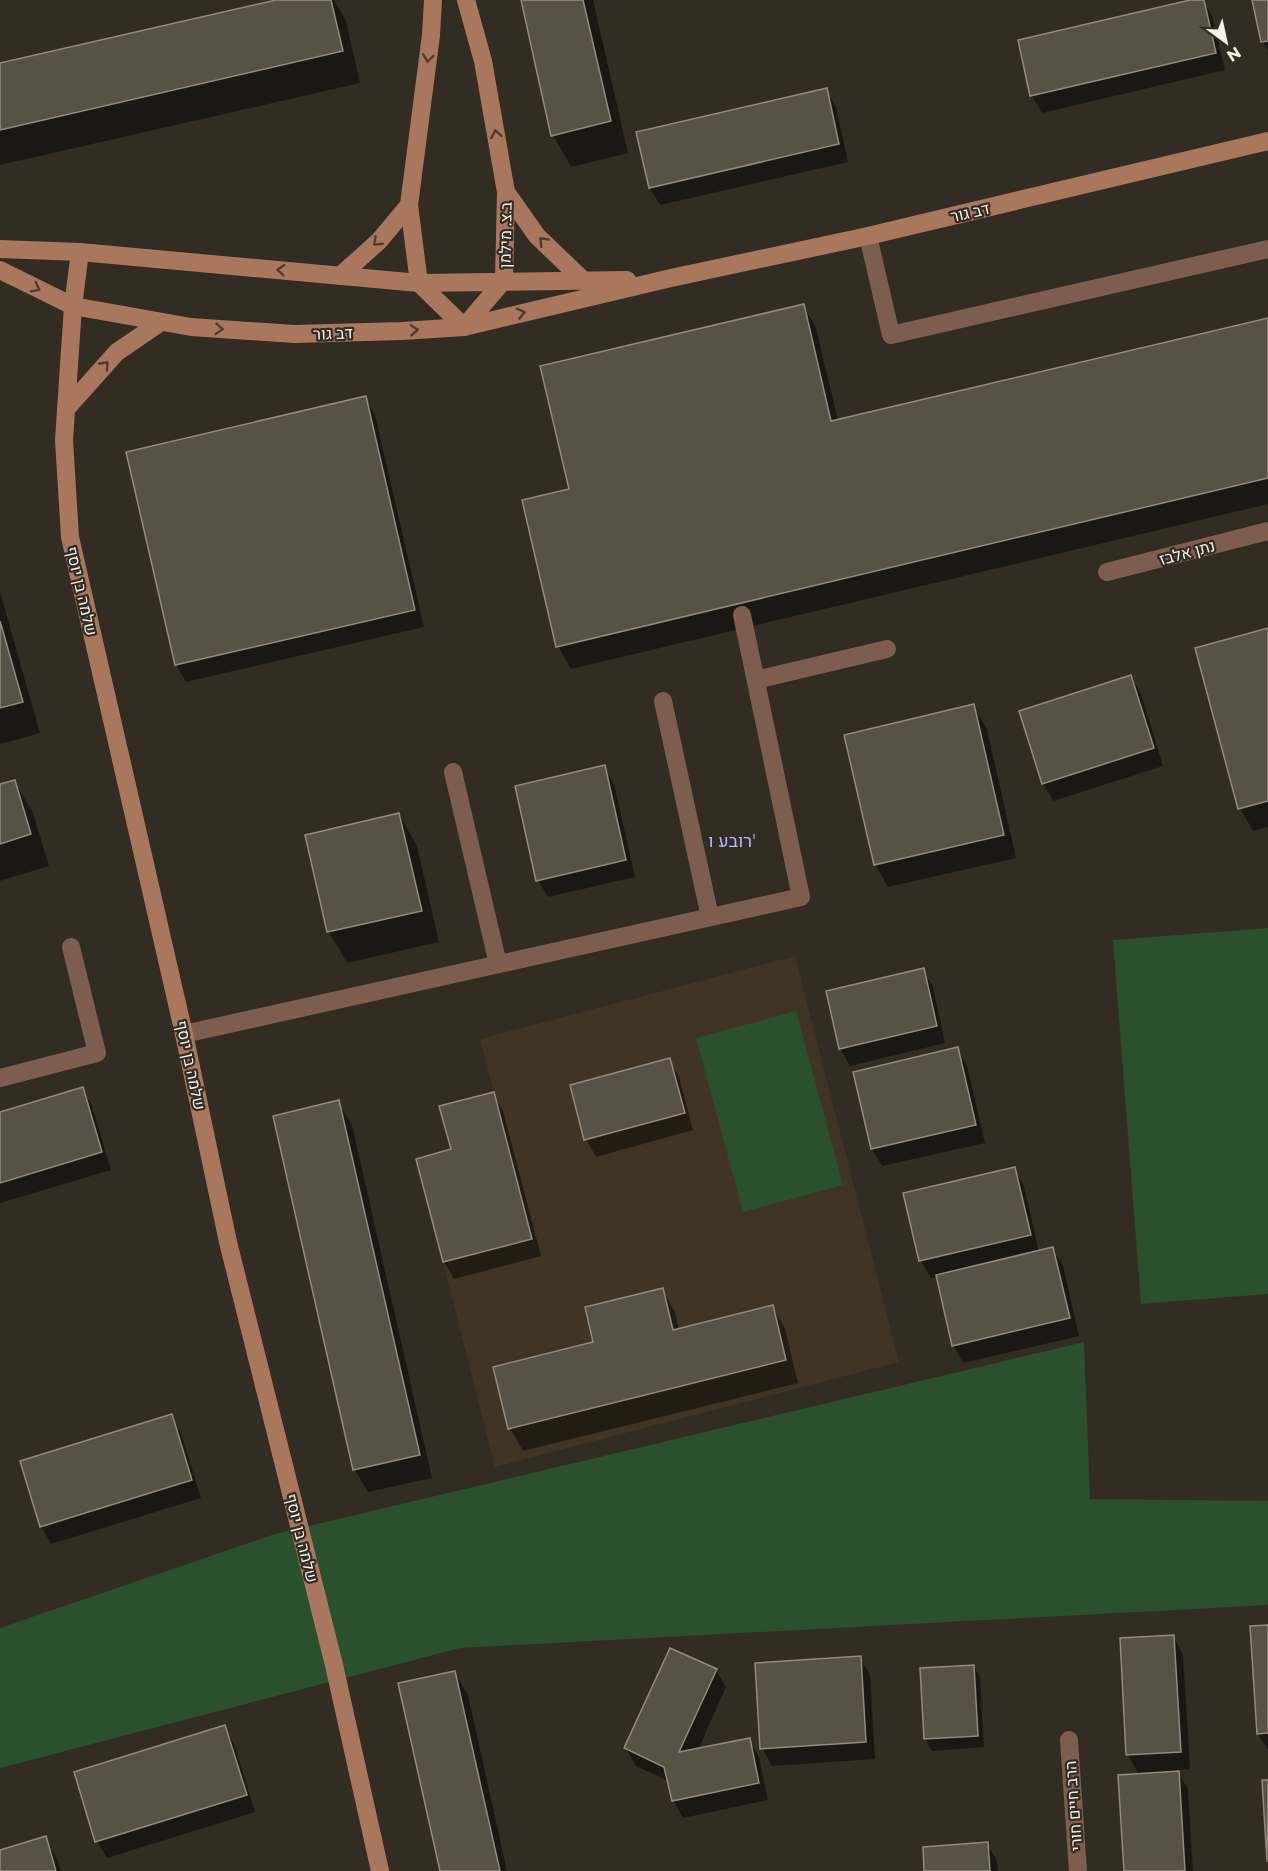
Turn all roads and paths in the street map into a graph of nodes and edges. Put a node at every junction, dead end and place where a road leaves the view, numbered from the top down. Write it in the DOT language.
graph roads {
  1 [pos="433,0"];
  2 [pos="466,0"];
  3 [pos="1268,141"];
  4 [pos="506,192"];
  5 [pos="409,205"];
  6 [pos="868,236"];
  7 [pos="0,249"];
  8 [pos="1268,249"];
  9 [pos="80,252"];
  10 [pos="0,270"];
  11 [pos="340,276"];
  12 [pos="671,278"];
  13 [pos="504,280"];
  14 [pos="585,282"];
  15 [pos="418,283"];
  16 [pos="73,306"];
  17 [pos="161,322"];
  18 [pos="464,327"];
  19 [pos="66,409"];
  20 [pos="1268,531"];
  21 [pos="1107,572"];
  22 [pos="742,615"];
  23 [pos="887,649"];
  24 [pos="756,680"];
  25 [pos="663,701"];
  26 [pos="453,772"];
  27 [pos="710,917"];
  28 [pos="71,948"];
  29 [pos="498,964"];
  30 [pos="184,1034"];
  31 [pos="0,1078"];
  32 [pos="1069,1740"];
  33 [pos="380,1871"];
  34 [pos="1078,1871"];
  1 -- 5 [label="street, one-way"];
  4 -- 2 [label="street, ב.צ. מילמן, one-way"];
  3 -- 6 [label="street, דב גור"];
  4 -- 13 [label="street, ב.צ. מילמן"];
  14 -- 4 [label="street, one-way"];
  5 -- 11 [label="street, one-way"];
  5 -- 15 [label="street"];
  6 -- 8 [label="street"];
  6 -- 12 [label="street, דב גור"];
  7 -- 9 [label="street, דב גור"];
  11 -- 9 [label="street, דב גור, one-way"];
  9 -- 16 [label="street, שלמה בן יוסף"];
  10 -- 16 [label="street, דב גור, one-way"];
  11 -- 15 [label="street, דב גור"];
  12 -- 14 [label="street, דב גור"];
  18 -- 12 [label="street, דב גור, one-way"];
  13 -- 14 [label="street, דב גור"];
  13 -- 15 [label="street, דב גור"];
  13 -- 18 [label="street, ב.צ. מילמן"];
  15 -- 18 [label="street"];
  16 -- 17 [label="street, דב גור"];
  16 -- 19 [label="street, שלמה בן יוסף"];
  17 -- 18 [label="street, דב גור, one-way"];
  19 -- 17 [label="street, one-way"];
  19 -- 30 [label="street, שלמה בן יוסף"];
  20 -- 21 [label="street, נתן אלבז"];
  22 -- 24 [label="street"];
  23 -- 24 [label="street"];
  24 -- 27 [label="street"];
  25 -- 27 [label="street"];
  26 -- 29 [label="street"];
  27 -- 29 [label="street"];
  28 -- 31 [label="street"];
  29 -- 30 [label="street"];
  30 -- 33 [label="street, שלמה בן יוסף"];
  32 -- 34 [label="street, הרב חיים חורי"];
}
